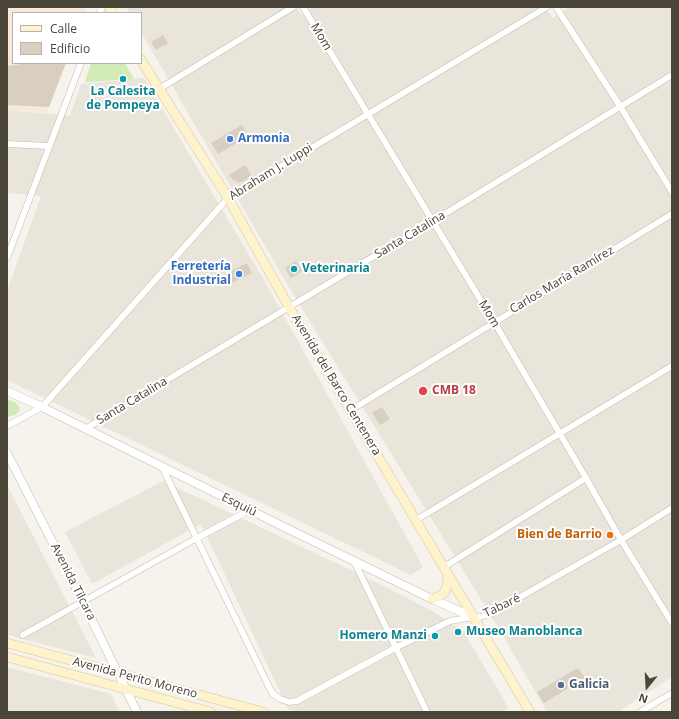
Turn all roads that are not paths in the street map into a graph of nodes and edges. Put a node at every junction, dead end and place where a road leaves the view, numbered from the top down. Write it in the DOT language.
graph roads {
  1 [pos="293,7"];
  2 [pos="303,7"];
  3 [pos="547,7"];
  4 [pos="556,7"];
  5 [pos="142,62"];
  6 [pos="81,64"];
  7 [pos="672,75"];
  8 [pos="159,89"];
  9 [pos="620,106"];
  10 [pos="367,114"];
  11 [pos="7,144"];
  12 [pos="48,146"];
  13 [pos="672,192"];
  14 [pos="228,198"];
  15 [pos="672,214"];
  16 [pos="433,221"];
  17 [pos="7,258"];
  18 [pos="289,307"];
  19 [pos="494,322"];
  20 [pos="672,366"];
  21 [pos="7,391"];
  22 [pos="42,407"];
  23 [pos="351,410"];
  24 [pos="7,426"];
  25 [pos="85,429"];
  26 [pos="560,433"];
  27 [pos="7,453"];
  28 [pos="162,467"];
  29 [pos="586,478"];
  30 [pos="672,508"];
  31 [pos="250,510"];
  32 [pos="416,520"];
  33 [pos="197,538"];
  34 [pos="621,540"];
  35 [pos="354,561"];
  36 [pos="445,570"];
  37 [pos="432,599"];
  38 [pos="83,602"];
  39 [pos="473,617"];
  40 [pos="672,623"];
  41 [pos="23,635"];
  42 [pos="7,643"];
  43 [pos="395,648"];
  44 [pos="7,657"];
  45 [pos="118,673"];
  46 [pos="126,689"];
  47 [pos="672,693"];
  48 [pos="137,712"];
  49 [pos="211,712"];
  50 [pos="263,712"];
  51 [pos="427,712"];
  52 [pos="530,712"];
  53 [pos="640,712"];
  1 -- 8 [label="street"];
  2 -- 10 [label="street, Mom"];
  3 -- 10 [label="street, Abraham J. Luppi"];
  4 -- 9 [label="street"];
  5 -- 8 [label="main road, Avenida del Barco Centenera"];
  6 -- 12 [label="street"];
  7 -- 9 [label="street, Santa Catalina"];
  8 -- 14 [label="main road, Avenida del Barco Centenera"];
  9 -- 13 [label="street"];
  9 -- 16 [label="street, Santa Catalina"];
  10 -- 14 [label="street, Abraham J. Luppi"];
  10 -- 16 [label="street, Mom"];
  11 -- 12 [label="street"];
  12 -- 17 [label="street"];
  14 -- 18 [label="main road, Avenida del Barco Centenera"];
  14 -- 22 [label="street, Abraham J. Luppi"];
  15 -- 19 [label="street, Carlos María Ramírez"];
  16 -- 18 [label="street, Santa Catalina"];
  16 -- 19 [label="street, Mom"];
  18 -- 23 [label="main road, Avenida del Barco Centenera"];
  18 -- 25 [label="street, Santa Catalina"];
  19 -- 23 [label="street, Carlos María Ramírez"];
  19 -- 26 [label="street, Mom"];
  20 -- 26 [label="street"];
  21 -- 22 [label="street, Esquiú"];
  22 -- 24 [label="street, Abraham J. Luppi"];
  22 -- 25 [label="street, Esquiú"];
  23 -- 32 [label="main road, Avenida del Barco Centenera"];
  25 -- 28 [label="street, Esquiú"];
  26 -- 29 [label="street, Mom"];
  26 -- 32 [label="street"];
  27 -- 38 [label="street, Avenida Tilcara"];
  28 -- 31 [label="street, Esquiú"];
  28 -- 33 [label="street"];
  29 -- 34 [label="street, Mom"];
  29 -- 36 [label="street"];
  30 -- 34 [label="street, Tabaré"];
  31 -- 33 [label="street"];
  31 -- 35 [label="street, Esquiú"];
  32 -- 36 [label="main road, Avenida del Barco Centenera"];
  33 -- 38 [label="street"];
  33 -- 43 [label="street, Tabaré"];
  34 -- 39 [label="street, Tabaré"];
  34 -- 40 [label="street, Mom"];
  35 -- 37 [label="street, Esquiú"];
  35 -- 43 [label="street"];
  36 -- 37 [label="main road"];
  36 -- 39 [label="main road, Avenida del Barco Centenera"];
  37 -- 39 [label="street, Esquiú"];
  38 -- 41 [label="street"];
  38 -- 45 [label="street, Avenida Tilcara"];
  39 -- 43 [label="street, Tabaré"];
  39 -- 52 [label="main road, Avenida del Barco Centenera"];
  42 -- 45 [label="main road, Avenida Perito Moreno"];
  43 -- 51 [label="street"];
  44 -- 46 [label="main road, Avenida Perito Moreno"];
  45 -- 46 [label="street, Avenida Tilcara"];
  45 -- 50 [label="main road, Avenida Perito Moreno"];
  46 -- 48 [label="street, Avenida Tilcara"];
  46 -- 49 [label="main road, Avenida Perito Moreno"];
  47 -- 53 [label="street"];
}
